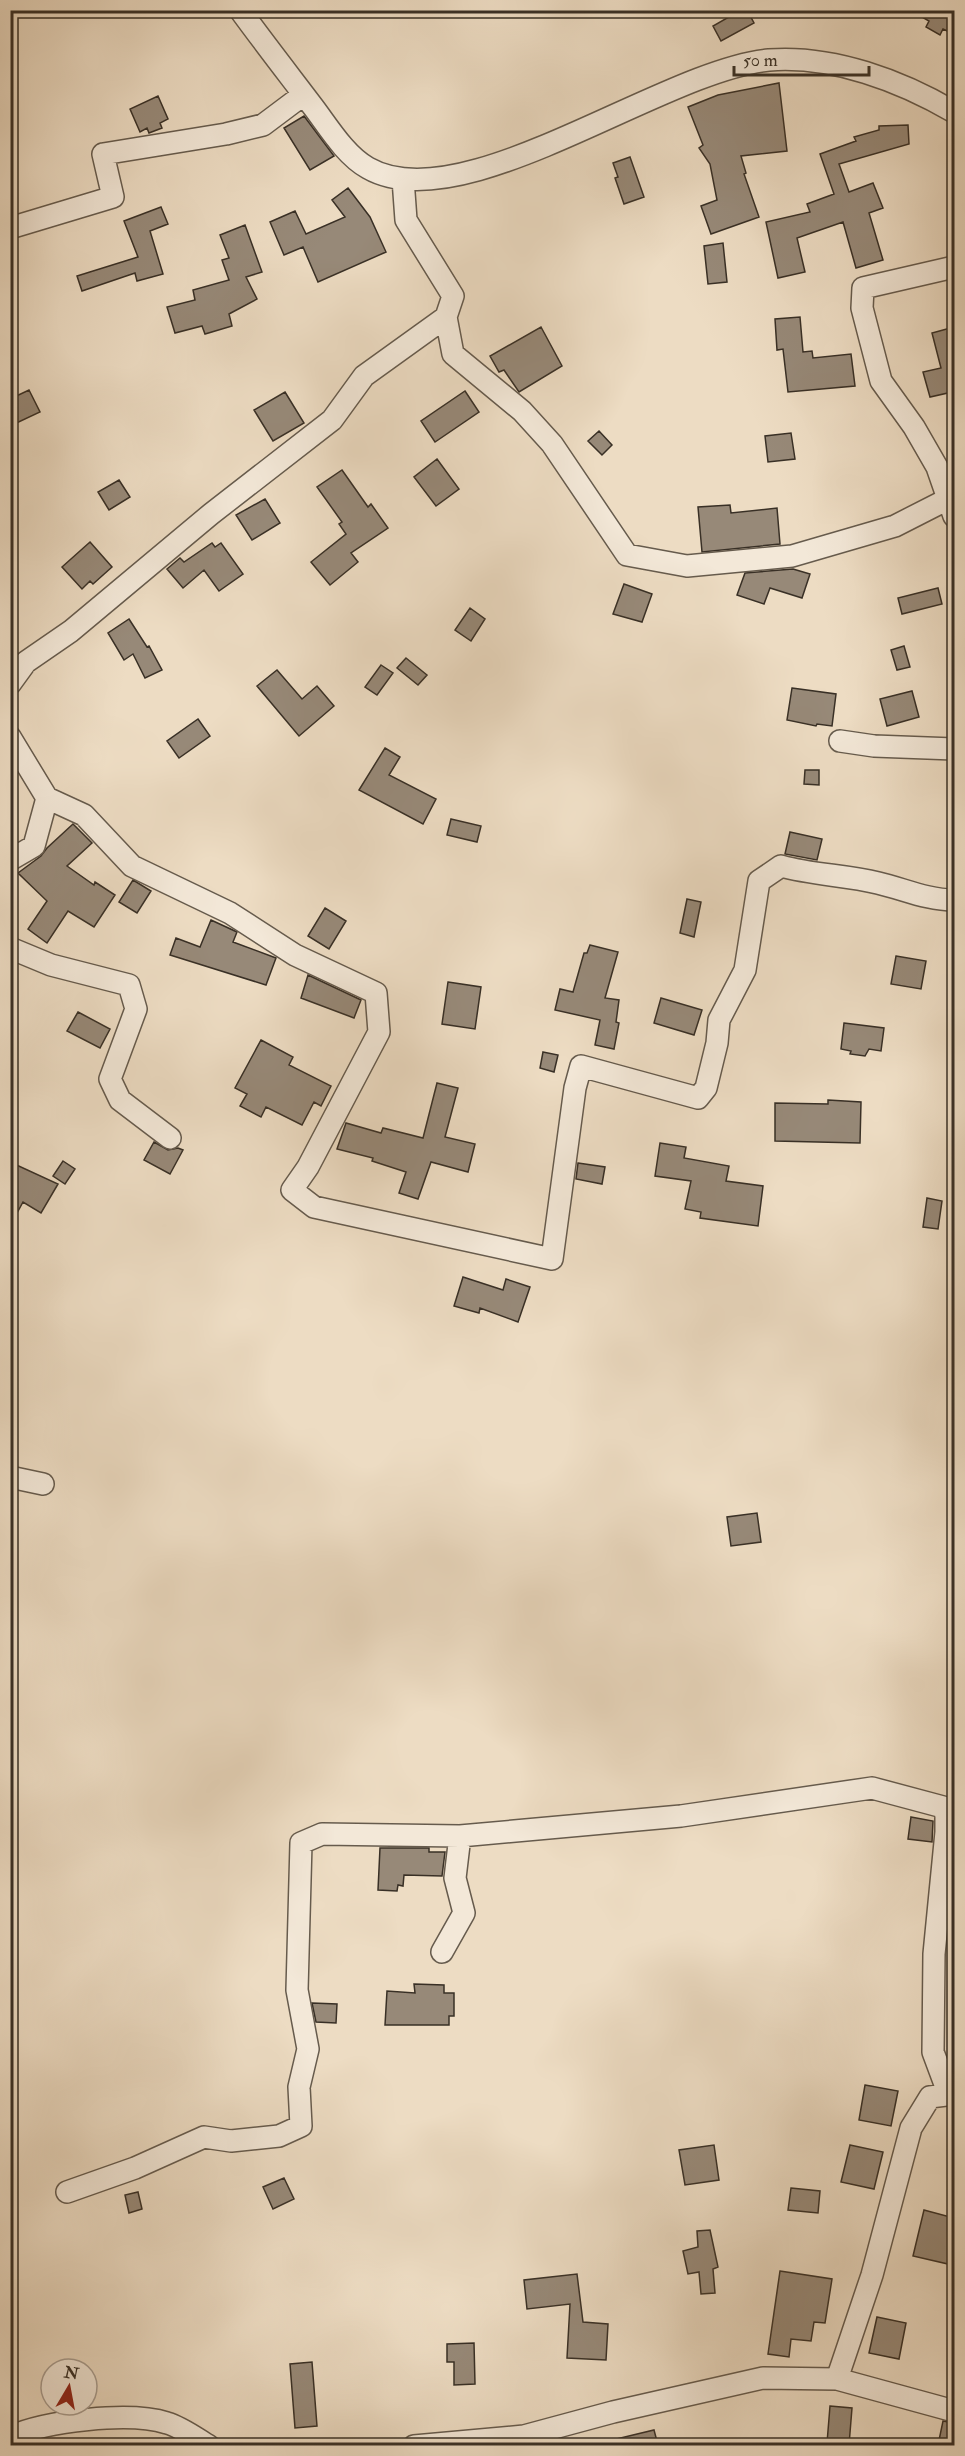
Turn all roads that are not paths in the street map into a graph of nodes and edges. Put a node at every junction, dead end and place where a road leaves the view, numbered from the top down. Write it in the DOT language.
graph roads {
  1 [pos="240,10"];
  2 [pos="303,94"];
  3 [pos="954,112"];
  4 [pos="403,179"];
  5 [pos="10,228"];
  6 [pos="954,267"];
  7 [pos="446,316"];
  8 [pos="951,508"];
  9 [pos="10,684"];
  10 [pos="10,737"];
  11 [pos="840,741"];
  12 [pos="954,748"];
  13 [pos="47,798"];
  14 [pos="10,860"];
  15 [pos="954,900"];
  16 [pos="10,948"];
  17 [pos="170,1138"];
  18 [pos="10,1477"];
  19 [pos="42,1484"];
  20 [pos="459,1836"];
  21 [pos="442,1952"];
  22 [pos="952,2094"];
  23 [pos="67,2192"];
  24 [pos="837,2379"];
  25 [pos="954,2411"];
  26 [pos="10,2437"];
  27 [pos="209,2445"];
  28 [pos="414,2445"];
  1 -- 2 [label="street"];
  2 -- 4 [label="street"];
  2 -- 5 [label="street"];
  3 -- 4 [label="street"];
  4 -- 7 [label="street"];
  6 -- 8 [label="street"];
  7 -- 8 [label="street"];
  7 -- 9 [label="street"];
  10 -- 13 [label="street"];
  11 -- 12 [label="street"];
  13 -- 14 [label="street"];
  13 -- 15 [label="street"];
  16 -- 17 [label="street"];
  18 -- 19 [label="street"];
  20 -- 21 [label="street"];
  20 -- 22 [label="street"];
  20 -- 23 [label="street"];
  22 -- 24 [label="street"];
  24 -- 25 [label="street"];
  24 -- 28 [label="street"];
  26 -- 27 [label="street"];
}
